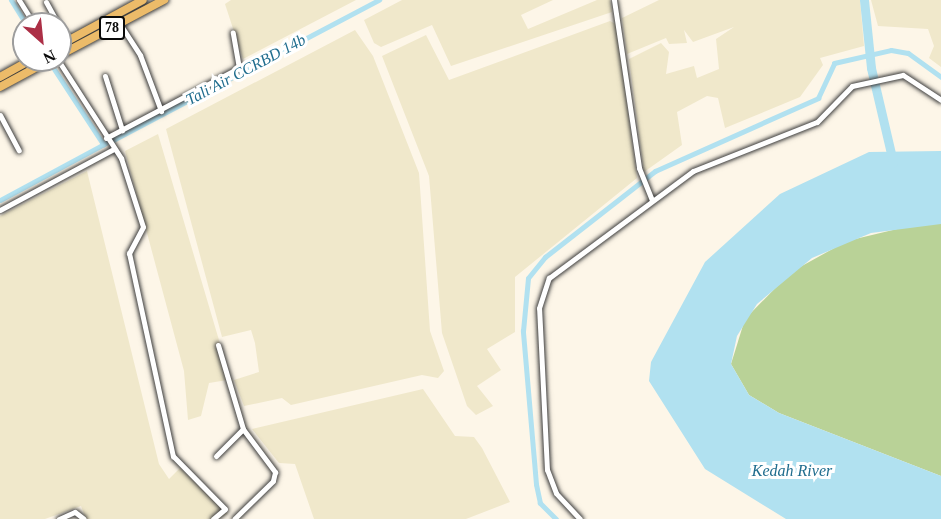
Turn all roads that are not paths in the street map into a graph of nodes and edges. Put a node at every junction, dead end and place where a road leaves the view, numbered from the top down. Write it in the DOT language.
graph roads {
  1 [pos="143,0"];
  2 [pos="164,0"];
  3 [pos="614,0"];
  4 [pos="46,2"];
  5 [pos="51,12"];
  6 [pos="120,24"];
  7 [pos="233,33"];
  8 [pos="72,38"];
  9 [pos="72,49"];
  10 [pos="26,72"];
  11 [pos="65,72"];
  12 [pos="105,76"];
  13 [pos="0,87"];
  14 [pos="941,100"];
  15 [pos="161,111"];
  16 [pos="0,115"];
  17 [pos="122,130"];
  18 [pos="106,139"];
  19 [pos="112,148"];
  20 [pos="19,150"];
  21 [pos="652,201"];
  22 [pos="0,210"];
  23 [pos="218,345"];
  24 [pos="243,429"];
  25 [pos="216,456"];
  26 [pos="59,519"];
  27 [pos="84,519"];
  28 [pos="213,519"];
  29 [pos="234,519"];
  30 [pos="580,519"];
  1 -- 8 [label="main road, 78"];
  2 -- 6 [label="main road, 78"];
  3 -- 21 [label="street"];
  4 -- 5 [label="street"];
  6 -- 9 [label="main road, 78"];
  6 -- 15 [label="street"];
  7 -- 15 [label="street"];
  10 -- 13 [label="main road"];
  11 -- 18 [label="street"];
  12 -- 17 [label="street"];
  14 -- 21 [label="street"];
  15 -- 17 [label="street"];
  16 -- 20 [label="street"];
  17 -- 18 [label="street"];
  18 -- 19 [label="street"];
  19 -- 22 [label="street"];
  19 -- 28 [label="street"];
  21 -- 30 [label="street"];
  23 -- 24 [label="street"];
  24 -- 25 [label="street"];
  24 -- 29 [label="street"];
  26 -- 27 [label="street"];
}
